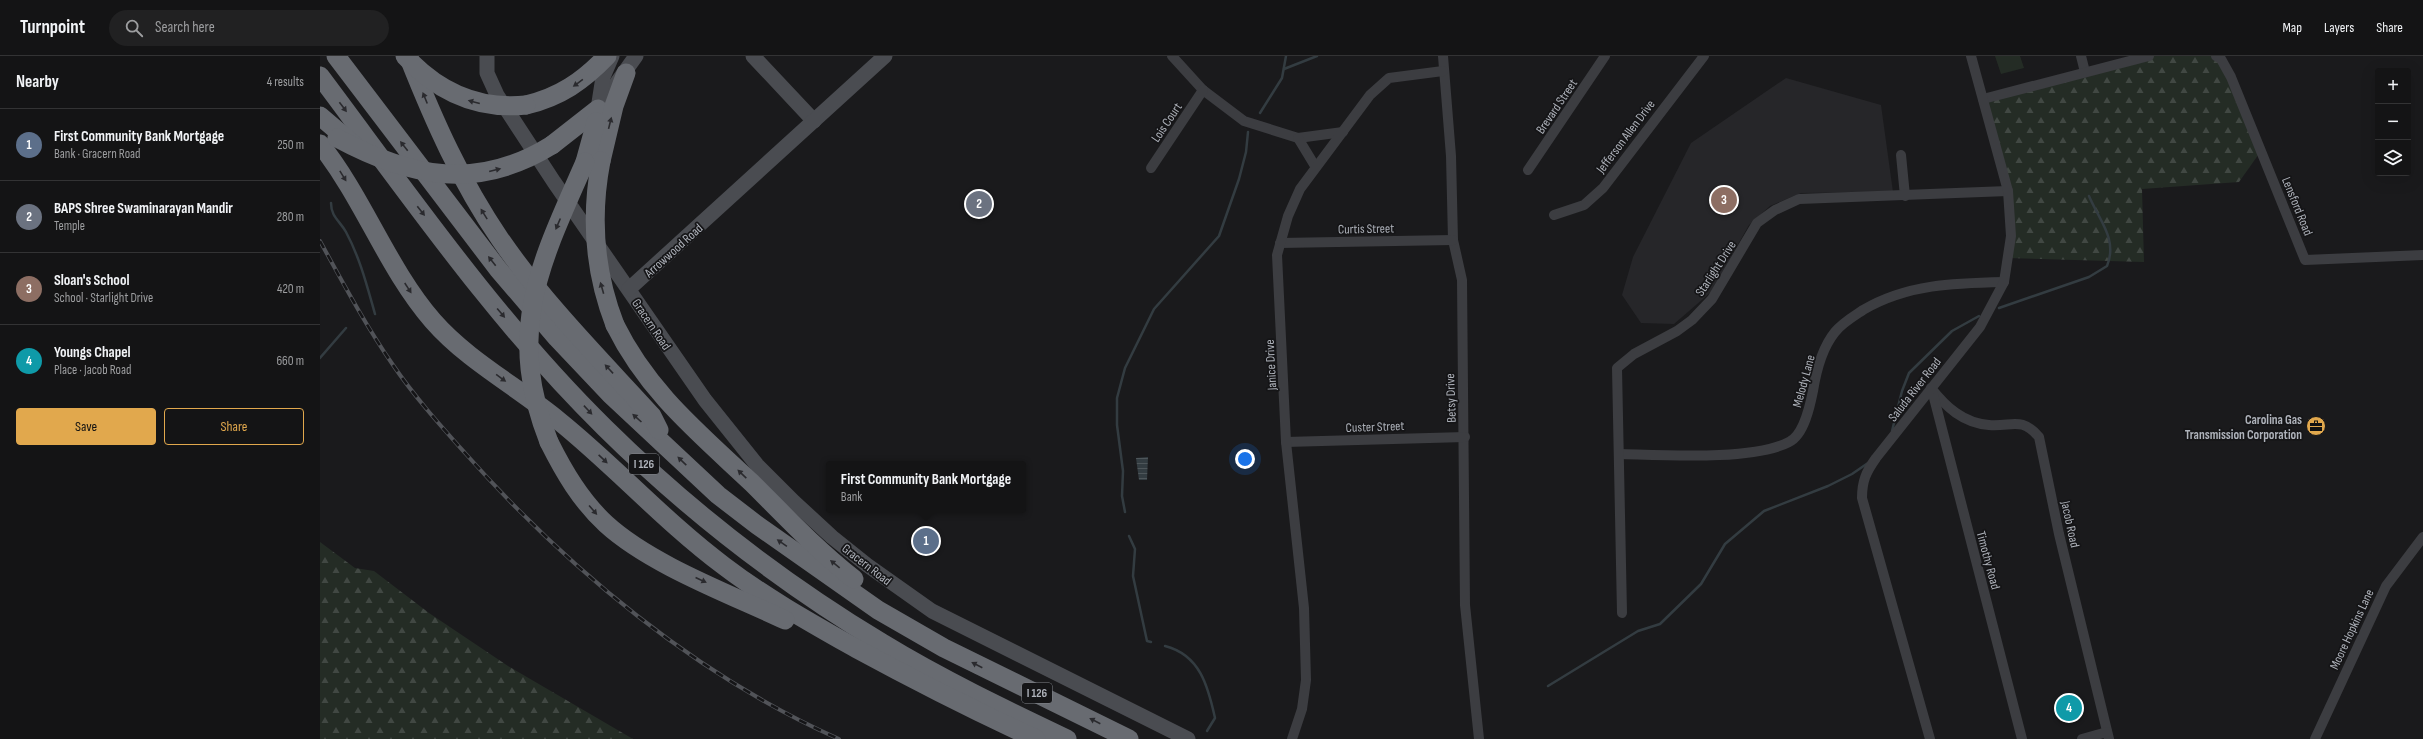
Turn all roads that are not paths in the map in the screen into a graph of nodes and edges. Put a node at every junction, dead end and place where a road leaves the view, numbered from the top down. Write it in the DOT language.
graph roads {
  1 [pos="336,56"];
  2 [pos="407,56"];
  3 [pos="487,56"];
  4 [pos="607,56"];
  5 [pos="612,56"];
  6 [pos="636,56"];
  7 [pos="753,56"];
  8 [pos="885,56"];
  9 [pos="1172,56"];
  10 [pos="1443,56"];
  11 [pos="1605,56"];
  12 [pos="1704,56"];
  13 [pos="1971,56"];
  14 [pos="2081,56"];
  15 [pos="2149,56"];
  16 [pos="2216,56"];
  17 [pos="1443,71"];
  18 [pos="2085,72"];
  19 [pos="626,73"];
  20 [pos="320,76"];
  21 [pos="1203,90"];
  22 [pos="1983,99"];
  23 [pos="598,109"];
  24 [pos="320,116"];
  25 [pos="814,121"];
  26 [pos="320,127"];
  27 [pos="1344,132"];
  28 [pos="1298,138"];
  29 [pos="329,141"];
  30 [pos="366,153"];
  31 [pos="1901,155"];
  32 [pos="593,162"];
  33 [pos="1315,166"];
  34 [pos="1151,168"];
  35 [pos="1528,170"];
  36 [pos="2008,191"];
  37 [pos="1905,196"];
  38 [pos="1554,215"];
  39 [pos="1453,240"];
  40 [pos="1280,243"];
  41 [pos="2423,254"];
  42 [pos="2004,282"];
  43 [pos="629,290"];
  44 [pos="1931,388"];
  45 [pos="1465,437"];
  46 [pos="1286,442"];
  47 [pos="666,444"];
  48 [pos="1619,454"];
  49 [pos="2423,537"];
  50 [pos="1622,613"];
  51 [pos="944,648"];
  52 [pos="926,686"];
  53 [pos="2108,736"];
  54 [pos="1036,739"];
  55 [pos="1067,739"];
  56 [pos="1129,739"];
  57 [pos="1188,739"];
  58 [pos="1292,739"];
  59 [pos="1479,739"];
  60 [pos="1930,739"];
  61 [pos="2022,739"];
  62 [pos="2082,739"];
  63 [pos="2315,739"];
  47 -- 1 [label="highway, I 126, one-way"];
  4 -- 2 [label="highway, one-way, bridge"];
  47 -- 2 [label="highway, one-way"];
  3 -- 43 [label="street"];
  5 -- 23 [label="street"];
  6 -- 19 [label="street"];
  7 -- 25 [label="street"];
  8 -- 25 [label="street, Arrowwood Road"];
  9 -- 21 [label="street"];
  10 -- 17 [label="street, Betsy Drive"];
  11 -- 35 [label="street, Brevard Street"];
  12 -- 38 [label="street, Jefferson Allen Drive"];
  13 -- 22 [label="street, Saluda River Road"];
  14 -- 18 [label="street"];
  15 -- 18 [label="street"];
  16 -- 41 [label="street, Lensford Road"];
  17 -- 27 [label="street, Janice Drive"];
  17 -- 39 [label="street, Betsy Drive"];
  18 -- 22 [label="street"];
  19 -- 23 [label="street"];
  32 -- 19 [label="highway, one-way"];
  20 -- 55 [label="highway, I 126, one-way"];
  21 -- 28 [label="street"];
  21 -- 34 [label="street, Lois Court"];
  22 -- 36 [label="street, Saluda River Road"];
  30 -- 23 [label="highway, one-way, bridge"];
  23 -- 32 [label="highway"];
  24 -- 30 [label="highway"];
  25 -- 43 [label="street, Arrowwood Road"];
  26 -- 29 [label="highway"];
  27 -- 28 [label="street"];
  27 -- 33 [label="street, Janice Drive"];
  28 -- 33 [label="street"];
  29 -- 30 [label="highway, bridge"];
  29 -- 52 [label="highway, one-way"];
  31 -- 37 [label="street"];
  51 -- 32 [label="highway, one-way, bridge"];
  32 -- 52 [label="highway, one-way, bridge"];
  33 -- 40 [label="street, Janice Drive"];
  36 -- 37 [label="street, Starlight Drive"];
  36 -- 42 [label="street, Saluda River Road"];
  37 -- 48 [label="street, Starlight Drive"];
  39 -- 40 [label="street, Curtis Street"];
  39 -- 45 [label="street, Betsy Drive"];
  40 -- 46 [label="street, Janice Drive"];
  42 -- 44 [label="street, Saluda River Road"];
  42 -- 48 [label="street, Melody Lane"];
  43 -- 57 [label="street, Gracern Road"];
  44 -- 53 [label="street, Jacob Road"];
  44 -- 60 [label="street, Saluda River Road"];
  44 -- 61 [label="street, Timothy Road"];
  45 -- 46 [label="street, Custer Street"];
  45 -- 59 [label="street, Betsy Drive"];
  46 -- 58 [label="street, Janice Drive"];
  51 -- 47 [label="highway, I 126, one-way"];
  48 -- 50 [label="street, Starlight Drive"];
  49 -- 63 [label="street, Moore Hopkins Lane"];
  56 -- 51 [label="highway, I 126, one-way"];
  52 -- 54 [label="highway"];
  53 -- 62 [label="street"];
}
